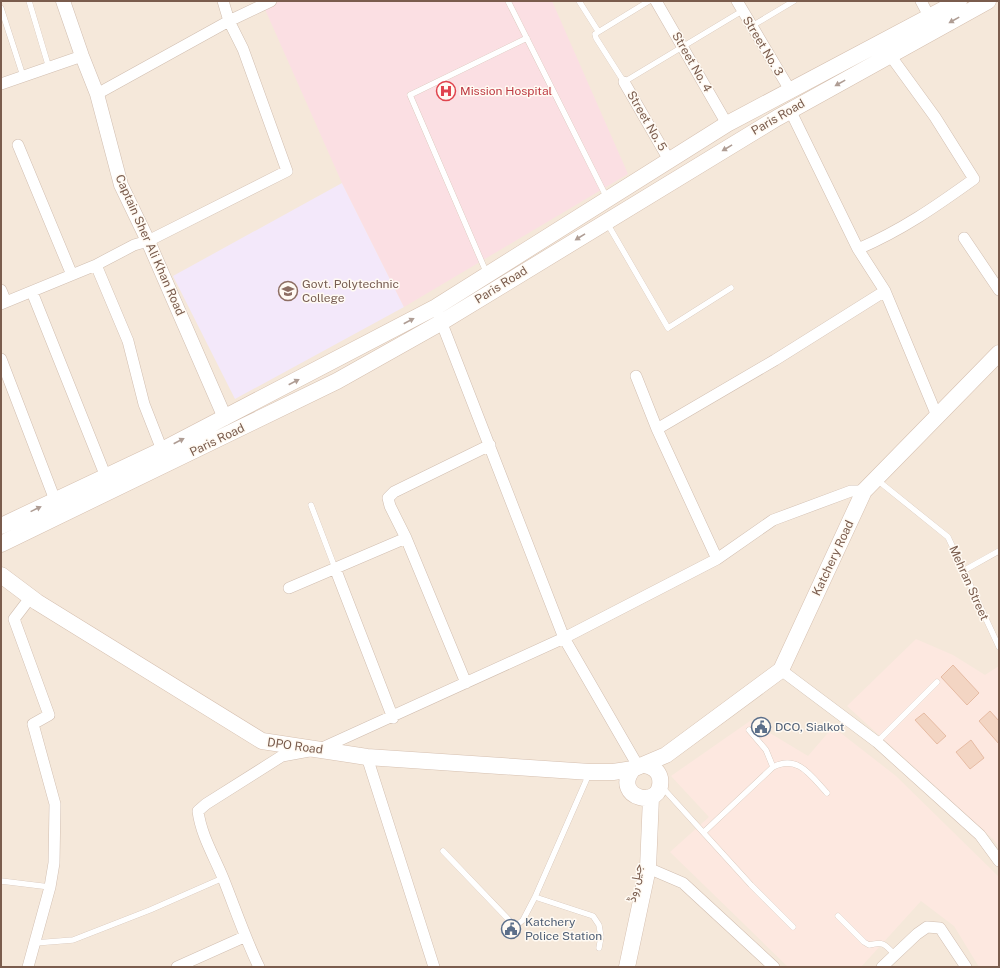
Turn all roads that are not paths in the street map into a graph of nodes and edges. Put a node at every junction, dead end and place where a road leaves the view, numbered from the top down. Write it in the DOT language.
graph roads {
  1 [pos="29,1"];
  2 [pos="63,1"];
  3 [pos="223,1"];
  4 [pos="271,1"];
  5 [pos="508,1"];
  6 [pos="579,1"];
  7 [pos="649,1"];
  8 [pos="656,1"];
  9 [pos="794,1"];
  10 [pos="921,1"];
  11 [pos="959,1"];
  12 [pos="988,1"];
  13 [pos="740,6"];
  14 [pos="1,8"];
  15 [pos="930,18"];
  16 [pos="229,21"];
  17 [pos="752,26"];
  18 [pos="598,31"];
  19 [pos="527,38"];
  20 [pos="683,46"];
  21 [pos="886,49"];
  22 [pos="82,56"];
  23 [pos="49,68"];
  24 [pos="23,76"];
  25 [pos="624,82"];
  26 [pos="1,84"];
  27 [pos="790,90"];
  28 [pos="97,94"];
  29 [pos="790,110"];
  30 [pos="727,124"];
  31 [pos="18,145"];
  32 [pos="669,160"];
  33 [pos="608,200"];
  34 [pos="606,221"];
  35 [pos="964,238"];
  36 [pos="148,240"];
  37 [pos="858,249"];
  38 [pos="96,266"];
  39 [pos="488,274"];
  40 [pos="72,275"];
  41 [pos="731,288"];
  42 [pos="1,290"];
  43 [pos="999,290"];
  44 [pos="32,292"];
  45 [pos="885,292"];
  46 [pos="3,303"];
  47 [pos="439,314"];
  48 [pos="999,353"];
  49 [pos="1,359"];
  50 [pos="329,364"];
  51 [pos="4,374"];
  52 [pos="636,376"];
  53 [pos="337,381"];
  54 [pos="937,416"];
  55 [pos="225,418"];
  56 [pos="657,429"];
  57 [pos="490,445"];
  58 [pos="162,450"];
  59 [pos="106,477"];
  60 [pos="876,479"];
  61 [pos="864,491"];
  62 [pos="55,500"];
  63 [pos="311,505"];
  64 [pos="1,526"];
  65 [pos="406,538"];
  66 [pos="1,544"];
  67 [pos="999,551"];
  68 [pos="717,559"];
  69 [pos="335,568"];
  70 [pos="963,571"];
  71 [pos="1,575"];
  72 [pos="289,588"];
  73 [pos="30,598"];
  74 [pos="564,638"];
  75 [pos="999,647"];
  76 [pos="781,670"];
  77 [pos="937,682"];
  78 [pos="466,683"];
  79 [pos="393,718"];
  80 [pos="749,730"];
  81 [pos="877,742"];
  82 [pos="320,749"];
  83 [pos="367,757"];
  84 [pos="773,767"];
  85 [pos="640,770"];
  86 [pos="590,772"];
  87 [pos="661,785"];
  88 [pos="827,793"];
  89 [pos="644,797"];
  90 [pos="704,832"];
  91 [pos="442,851"];
  92 [pos="999,861"];
  93 [pos="648,868"];
  94 [pos="223,878"];
  95 [pos="1,881"];
  96 [pos="50,887"];
  97 [pos="535,897"];
  98 [pos="838,916"];
  99 [pos="794,927"];
  100 [pos="244,937"];
  101 [pos="35,943"];
  102 [pos="599,948"];
  103 [pos="895,955"];
  104 [pos="28,967"];
  105 [pos="177,967"];
  106 [pos="259,967"];
  107 [pos="434,967"];
  108 [pos="618,967"];
  109 [pos="627,967"];
  110 [pos="774,967"];
  111 [pos="882,967"];
  112 [pos="966,967"];
  1 -- 23 [label="lane"];
  2 -- 22 [label="street, Captain Sher Ali Khan Road"];
  3 -- 16 [label="street"];
  4 -- 16 [label="street"];
  5 -- 19 [label="lane"];
  6 -- 18 [label="lane"];
  7 -- 18 [label="lane"];
  8 -- 20 [label="street, Street No. 4"];
  9 -- 17 [label="lane"];
  10 -- 15 [label="street"];
  11 -- 15 [label="main road, Paris Road"];
  12 -- 21 [label="main road, Paris Road, one-way"];
  13 -- 17 [label="street, Street No. 3"];
  13 -- 20 [label="lane"];
  14 -- 24 [label="lane"];
  15 -- 21 [label="main road, Paris Road"];
  16 -- 28 [label="street"];
  16 -- 36 [label="street"];
  17 -- 27 [label="street, Street No. 3"];
  18 -- 25 [label="lane"];
  19 -- 33 [label="lane"];
  19 -- 39 [label="lane"];
  20 -- 25 [label="lane"];
  20 -- 30 [label="street, Street No. 4"];
  21 -- 27 [label="main road, Paris Road"];
  21 -- 29 [label="main road, Paris Road, one-way"];
  21 -- 37 [label="street"];
  22 -- 23 [label="street"];
  22 -- 28 [label="street, Captain Sher Ali Khan Road"];
  23 -- 24 [label="street"];
  24 -- 26 [label="street"];
  25 -- 32 [label="street, Street No. 5"];
  27 -- 30 [label="main road, Paris Road"];
  28 -- 36 [label="street, Captain Sher Ali Khan Road"];
  29 -- 34 [label="main road, Paris Road, one-way"];
  29 -- 37 [label="street"];
  30 -- 32 [label="main road, Paris Road"];
  31 -- 40 [label="street"];
  32 -- 33 [label="main road, Paris Road"];
  33 -- 39 [label="main road, Paris Road"];
  34 -- 41 [label="lane"];
  34 -- 47 [label="main road, Paris Road, one-way"];
  35 -- 43 [label="street"];
  36 -- 38 [label="street"];
  36 -- 55 [label="street, Captain Sher Ali Khan Road"];
  37 -- 45 [label="street"];
  38 -- 40 [label="street"];
  38 -- 58 [label="street"];
  39 -- 47 [label="main road, Paris Road"];
  40 -- 44 [label="street"];
  42 -- 46 [label="street"];
  44 -- 46 [label="street"];
  44 -- 59 [label="street"];
  45 -- 54 [label="street"];
  45 -- 56 [label="street"];
  50 -- 47 [label="main road, Paris Road, one-way"];
  47 -- 53 [label="main road, Paris Road"];
  47 -- 57 [label="street"];
  48 -- 54 [label="main road, Katchery Road"];
  49 -- 51 [label="street"];
  50 -- 53 [label="main road"];
  55 -- 50 [label="main road, Paris Road, one-way"];
  51 -- 62 [label="street"];
  52 -- 56 [label="street"];
  53 -- 66 [label="main road, Paris Road"];
  54 -- 60 [label="main road, Katchery Road"];
  58 -- 55 [label="main road, Paris Road, one-way"];
  56 -- 68 [label="street"];
  57 -- 65 [label="street"];
  57 -- 74 [label="street"];
  58 -- 59 [label="main road, Paris Road"];
  59 -- 62 [label="main road, Paris Road"];
  60 -- 61 [label="main road, Katchery Road"];
  60 -- 70 [label="lane, Mehran Street"];
  61 -- 68 [label="street"];
  61 -- 76 [label="main road, Katchery Road"];
  64 -- 62 [label="main road, Paris Road, one-way"];
  63 -- 69 [label="lane"];
  65 -- 69 [label="street"];
  65 -- 78 [label="street"];
  67 -- 70 [label="lane"];
  68 -- 74 [label="street"];
  69 -- 72 [label="street"];
  69 -- 79 [label="street"];
  70 -- 75 [label="lane, Mehran Street"];
  71 -- 73 [label="main road, DPO Road"];
  73 -- 82 [label="main road, DPO Road"];
  73 -- 96 [label="street"];
  74 -- 78 [label="street"];
  74 -- 85 [label="street"];
  76 -- 81 [label="street"];
  76 -- 85 [label="main road, Katchery Road"];
  77 -- 81 [label="lane"];
  78 -- 79 [label="street"];
  79 -- 82 [label="street"];
  80 -- 84 [label="lane"];
  81 -- 92 [label="street"];
  82 -- 83 [label="main road, DPO Road"];
  82 -- 94 [label="street"];
  83 -- 86 [label="main road, DPO Road"];
  83 -- 107 [label="street"];
  84 -- 88 [label="lane"];
  84 -- 90 [label="lane"];
  85 -- 86 [label="main road, DPO Road"];
  85 -- 87 [label="main road"];
  85 -- 89 [label="main road"];
  86 -- 97 [label="lane"];
  87 -- 89 [label="main road"];
  87 -- 90 [label="lane"];
  89 -- 93 [label="main road"];
  89 -- 108 [label="main road, جیل روڈ"];
  90 -- 99 [label="lane"];
  91 -- 97 [label="lane"];
  93 -- 109 [label="main road"];
  93 -- 110 [label="street"];
  94 -- 100 [label="street"];
  94 -- 101 [label="lane"];
  95 -- 96 [label="lane"];
  96 -- 101 [label="street"];
  97 -- 102 [label="lane"];
  98 -- 103 [label="lane"];
  100 -- 105 [label="street"];
  100 -- 106 [label="street"];
  101 -- 104 [label="street"];
  103 -- 111 [label="street"];
  103 -- 112 [label="street"];
}
